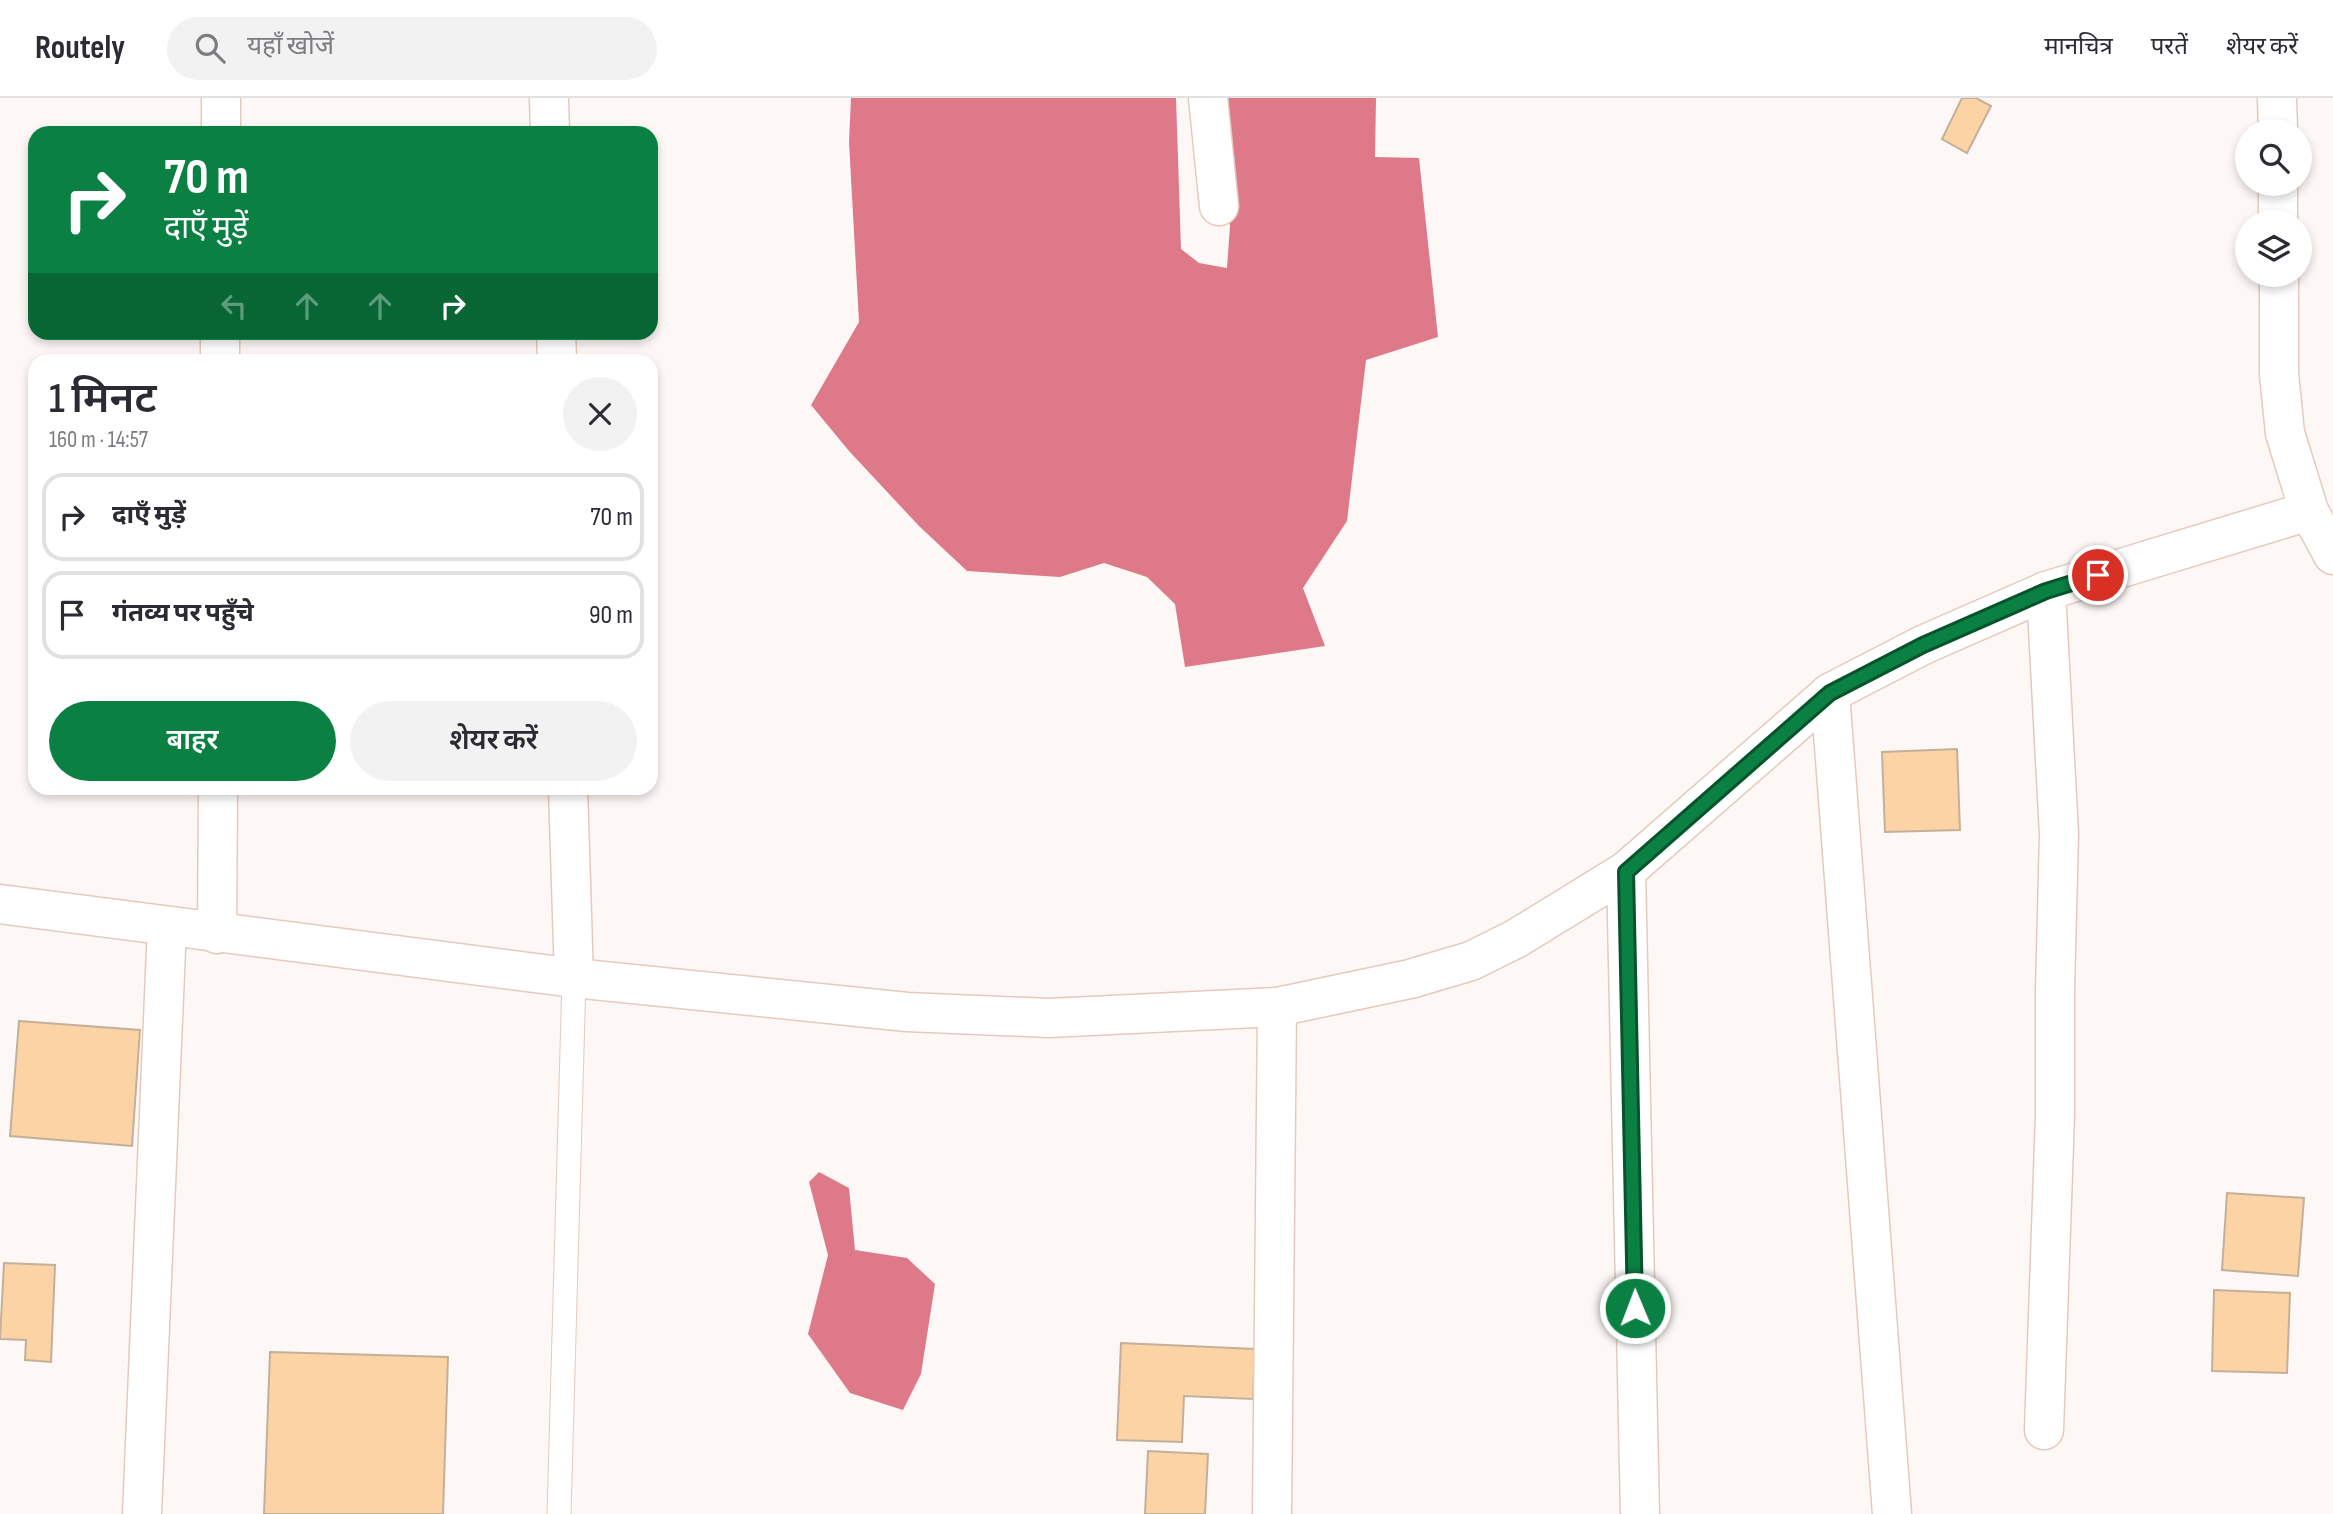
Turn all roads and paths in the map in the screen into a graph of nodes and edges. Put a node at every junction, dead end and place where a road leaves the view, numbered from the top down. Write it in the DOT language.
graph roads {
  1 [pos="221,98"];
  2 [pos="550,98"];
  3 [pos="1208,98"];
  4 [pos="2277,98"];
  5 [pos="2278,119"];
  6 [pos="221,126"];
  7 [pos="550,126"];
  8 [pos="1219,206"];
  9 [pos="2278,287"];
  10 [pos="2309,512"];
  11 [pos="2333,555"];
  12 [pos="2046,591"];
  13 [pos="1830,693"];
  14 [pos="218,795"];
  15 [pos="568,795"];
  16 [pos="1626,872"];
  17 [pos="0,904"];
  18 [pos="167,926"];
  19 [pos="217,934"];
  20 [pos="573,978"];
  21 [pos="1277,1007"];
  22 [pos="2044,1430"];
  23 [pos="142,1514"];
  24 [pos="559,1514"];
  25 [pos="1272,1514"];
  26 [pos="1640,1514"];
  27 [pos="1892,1514"];
  1 -- 6 [label="street"];
  2 -- 7 [label="street"];
  3 -- 8 [label="street"];
  4 -- 5 [label="street"];
  9 -- 10 [label="street"];
  10 -- 11 [label="street"];
  10 -- 12 [label="street"];
  12 -- 13 [label="street"];
  12 -- 22 [label="street"];
  13 -- 16 [label="street"];
  13 -- 27 [label="street"];
  14 -- 19 [label="street"];
  15 -- 20 [label="street"];
  16 -- 21 [label="street"];
  16 -- 26 [label="street"];
  17 -- 18 [label="street"];
  18 -- 19 [label="street"];
  18 -- 23 [label="street"];
  19 -- 20 [label="street"];
  20 -- 21 [label="street"];
  20 -- 24 [label="lane"];
  21 -- 25 [label="street"];
}
